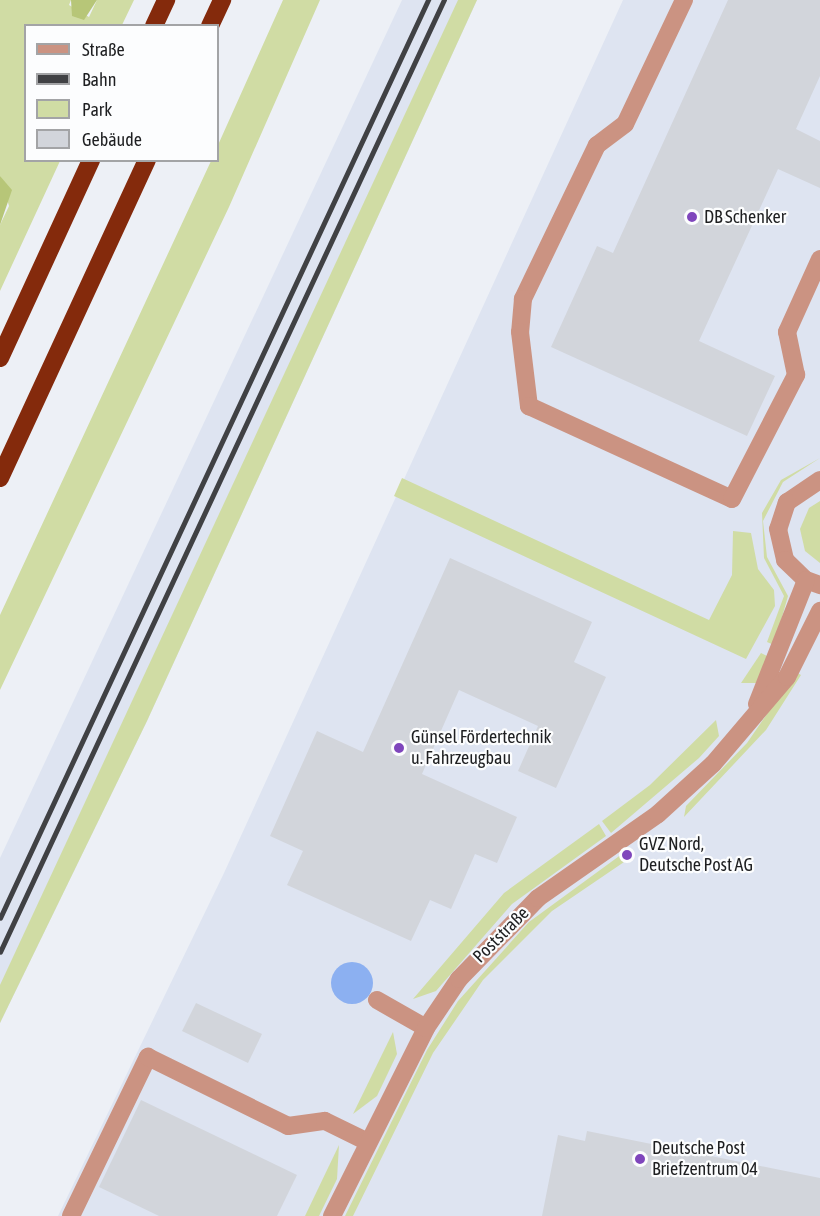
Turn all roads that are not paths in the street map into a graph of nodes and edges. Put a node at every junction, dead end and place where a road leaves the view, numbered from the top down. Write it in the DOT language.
graph roads {
  1 [pos="166,0"];
  2 [pos="222,0"];
  3 [pos="684,0"];
  4 [pos="155,24"];
  5 [pos="211,24"];
  6 [pos="91,162"];
  7 [pos="146,162"];
  8 [pos="820,259"];
  9 [pos="0,358"];
  10 [pos="0,478"];
  11 [pos="820,480"];
  12 [pos="813,583"];
  13 [pos="820,610"];
  14 [pos="750,720"];
  15 [pos="377,1000"];
  16 [pos="426,1028"];
  17 [pos="368,1142"];
  18 [pos="71,1216"];
  19 [pos="332,1216"];
  1 -- 4 [label="highway"];
  2 -- 5 [label="highway"];
  3 -- 8 [label="street"];
  6 -- 9 [label="highway"];
  7 -- 10 [label="highway"];
  11 -- 12 [label="street, Poststraße"];
  12 -- 14 [label="street, Poststraße"];
  13 -- 14 [label="street, Poststraße"];
  14 -- 16 [label="street, Poststraße"];
  15 -- 16 [label="street"];
  16 -- 17 [label="street, Poststraße"];
  17 -- 18 [label="street"];
  17 -- 19 [label="street, Poststraße"];
}
